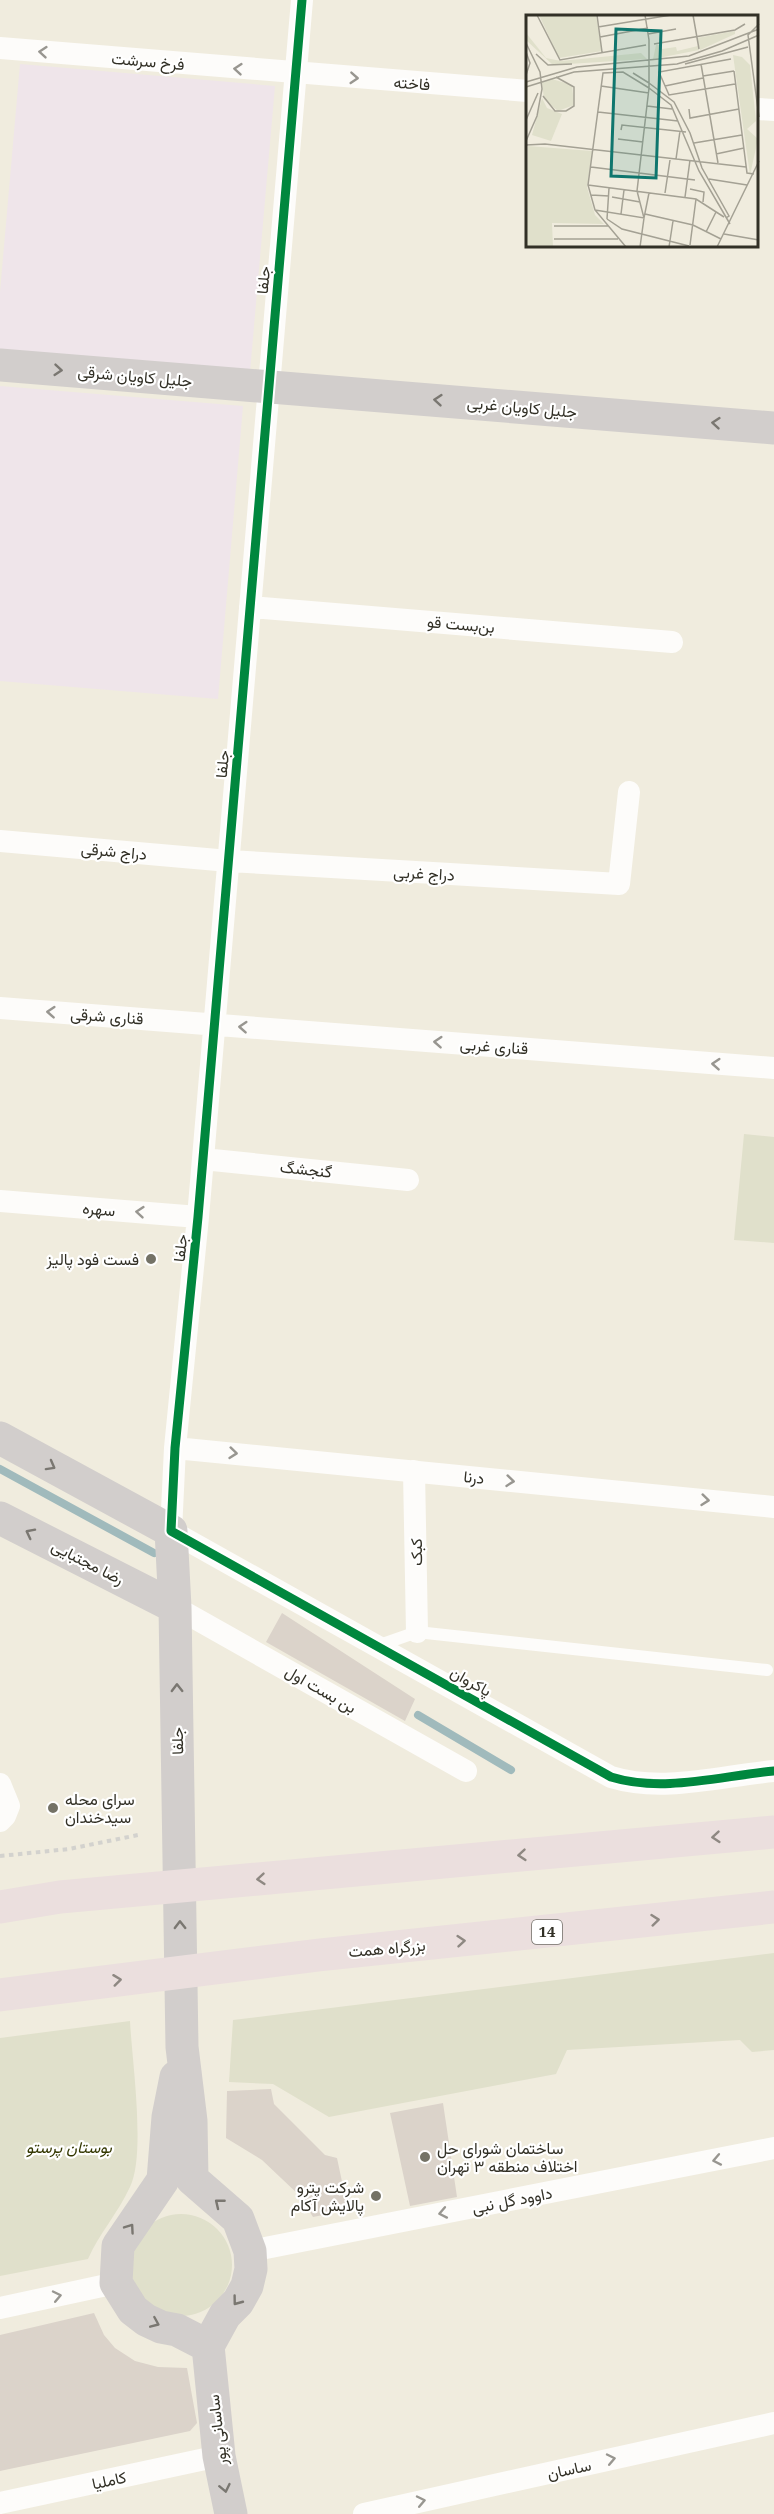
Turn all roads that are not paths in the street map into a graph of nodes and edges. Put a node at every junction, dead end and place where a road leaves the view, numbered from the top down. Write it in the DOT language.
graph roads {
  1 [pos="302,0"];
  2 [pos="0,48"];
  3 [pos="296,74"];
  4 [pos="526,91"];
  5 [pos="759,108"];
  6 [pos="774,110"];
  7 [pos="0,365"];
  8 [pos="269,387"];
  9 [pos="774,428"];
  10 [pos="250,607"];
  11 [pos="672,642"];
  12 [pos="628,792"];
  13 [pos="0,841"];
  14 [pos="229,861"];
  15 [pos="0,1008"];
  16 [pos="214,1024"];
  17 [pos="774,1068"];
  18 [pos="203,1159"];
  19 [pos="408,1180"];
  20 [pos="0,1201"];
  21 [pos="198,1217"];
  22 [pos="0,1438"];
  23 [pos="175,1448"];
  24 [pos="414,1471"];
  25 [pos="774,1507"];
  26 [pos="0,1518"];
  27 [pos="171,1531"];
  28 [pos="176,1607"];
  29 [pos="417,1632"];
  30 [pos="378,1646"];
  31 [pos="767,1670"];
  32 [pos="466,1771"];
  33 [pos="774,1771"];
  34 [pos="0,1784"];
  35 [pos="3,1819"];
  36 [pos="774,1832"];
  37 [pos="0,1907"];
  38 [pos="774,1907"];
  39 [pos="0,1995"];
  40 [pos="182,2047"];
  41 [pos="774,2148"];
  42 [pos="250,2251"];
  43 [pos="116,2283"];
  44 [pos="0,2308"];
  45 [pos="208,2346"];
  46 [pos="774,2423"];
  47 [pos="219,2456"];
  48 [pos="0,2504"];
  49 [pos="231,2514"];
  50 [pos="363,2514"];
  1 -- 3 [label="street, جلفا"];
  3 -- 2 [label="street, فرخ سرشت, one-way"];
  3 -- 4 [label="street, فاخته, one-way"];
  3 -- 8 [label="street, جلفا"];
  5 -- 6 [label="street"];
  7 -- 8 [label="main road, جلیل کاویان شرقی, one-way"];
  9 -- 8 [label="main road, جلیل کاویان غربی, one-way"];
  8 -- 10 [label="street, جلفا"];
  10 -- 11 [label="street, بن‌بست قو"];
  10 -- 14 [label="street, جلفا"];
  12 -- 14 [label="street, دراج غربی"];
  13 -- 14 [label="street, دراج شرقی"];
  14 -- 16 [label="street, جلفا"];
  16 -- 15 [label="street, قناری شرقی, one-way"];
  17 -- 16 [label="street, قناری غربی, one-way"];
  16 -- 18 [label="street, جلفا"];
  18 -- 19 [label="street, گنجشگ"];
  18 -- 21 [label="street, جلفا"];
  21 -- 20 [label="street, سهره, one-way"];
  21 -- 23 [label="street, جلفا"];
  22 -- 27 [label="main road, one-way"];
  23 -- 24 [label="street, درنا, one-way"];
  23 -- 27 [label="street, جلفا"];
  24 -- 25 [label="street, درنا, one-way"];
  24 -- 29 [label="street, کبک"];
  28 -- 26 [label="main road, رضا مجتبایی, one-way"];
  27 -- 28 [label="main road, جلفا"];
  27 -- 30 [label="street, پاکروان"];
  28 -- 32 [label="street, بن بست اول"];
  40 -- 28 [label="main road, جلفا, one-way"];
  29 -- 30 [label="lane"];
  29 -- 31 [label="lane"];
  30 -- 33 [label="street, پاکروان"];
  34 -- 35 [label="street"];
  36 -- 37 [label="highway, one-way"];
  39 -- 38 [label="highway, بزرگراه همت / 14, one-way"];
  42 -- 40 [label="main road, one-way"];
  43 -- 40 [label="main road, one-way"];
  41 -- 42 [label="street, داوود گل نبی, one-way"];
  42 -- 45 [label="main road, one-way"];
  44 -- 43 [label="street, one-way"];
  43 -- 45 [label="main road, one-way"];
  45 -- 47 [label="main road, ساسانی پور"];
  50 -- 46 [label="street, ساسان, one-way"];
  47 -- 48 [label="street, کاملیا"];
  47 -- 49 [label="main road, ساسانی پور, one-way"];
}
